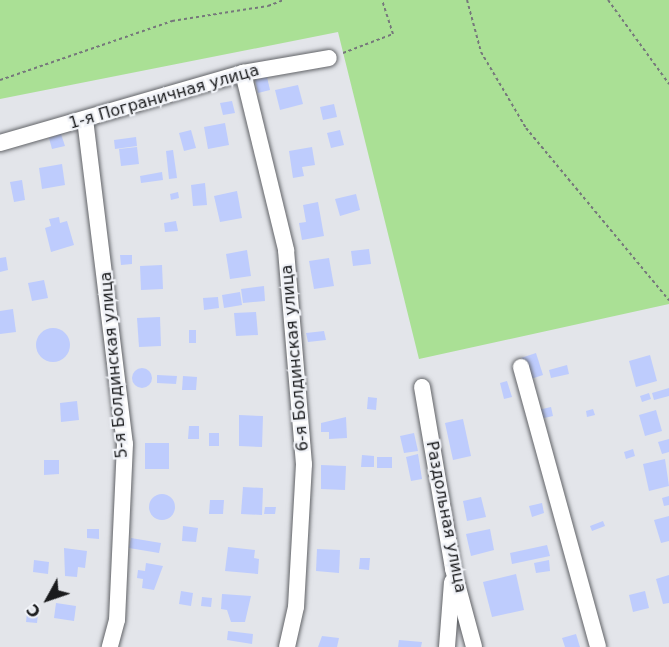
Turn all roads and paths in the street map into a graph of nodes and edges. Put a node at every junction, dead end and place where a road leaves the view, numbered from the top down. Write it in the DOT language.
graph roads {
  1 [pos="284,0"];
  2 [pos="382,0"];
  3 [pos="467,0"];
  4 [pos="608,0"];
  5 [pos="329,58"];
  6 [pos="243,73"];
  7 [pos="0,80"];
  8 [pos="669,84"];
  9 [pos="85,119"];
  10 [pos="0,142"];
  11 [pos="669,300"];
  12 [pos="520,367"];
  13 [pos="422,387"];
  14 [pos="453,569"];
  15 [pos="110,647"];
  16 [pos="287,647"];
  17 [pos="447,647"];
  18 [pos="474,647"];
  19 [pos="598,647"];
  1 -- 7 [label="path"];
  2 -- 5 [label="path"];
  3 -- 11 [label="path"];
  4 -- 8 [label="path"];
  5 -- 6 [label="street, 1-я Пограничная улица"];
  6 -- 9 [label="street, 1-я Пограничная улица"];
  6 -- 16 [label="street, 6-я Болдинская улица"];
  9 -- 10 [label="street, 1-я Пограничная улица"];
  9 -- 15 [label="street, 5-я Болдинская улица"];
  12 -- 19 [label="street"];
  13 -- 14 [label="street, Раздольная улица"];
  14 -- 17 [label="street"];
  14 -- 18 [label="street, Раздольная улица"];
}
